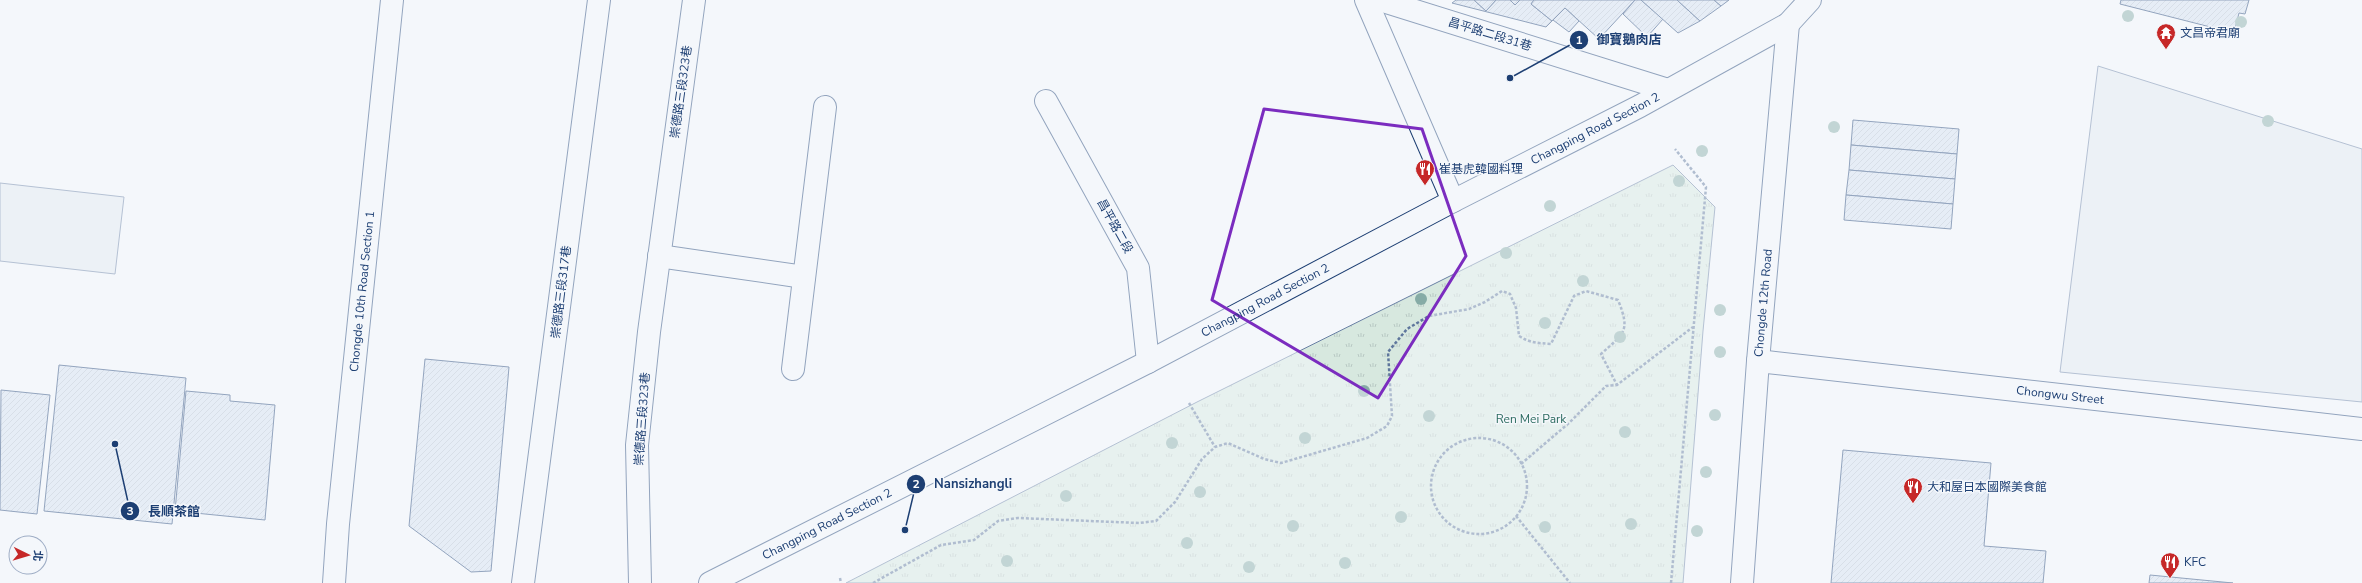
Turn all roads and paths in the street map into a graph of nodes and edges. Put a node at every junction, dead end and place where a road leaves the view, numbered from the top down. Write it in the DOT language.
graph roads {
  1 [pos="392,0"];
  2 [pos="599,0"];
  3 [pos="694,0"];
  4 [pos="1366,0"];
  5 [pos="1380,0"];
  6 [pos="1810,0"];
  7 [pos="1788,24"];
  8 [pos="1668,90"];
  9 [pos="1046,101"];
  10 [pos="825,107"];
  11 [pos="1675,148"];
  12 [pos="1453,201"];
  13 [pos="659,256"];
  14 [pos="804,277"];
  15 [pos="1693,327"];
  16 [pos="1758,361"];
  17 [pos="1148,362"];
  18 [pos="793,369"];
  19 [pos="1617,385"];
  20 [pos="1189,403"];
  21 [pos="2362,429"];
  22 [pos="1215,447"];
  23 [pos="1521,464"];
  24 [pos="1516,516"];
  25 [pos="840,578"];
  26 [pos="334,583"];
  27 [pos="523,583"];
  28 [pos="640,583"];
  29 [pos="710,583"];
  30 [pos="841,583"];
  31 [pos="873,583"];
  32 [pos="1570,583"];
  33 [pos="1671,583"];
  34 [pos="1742,583"];
  1 -- 26 [label="street, Chongde 10th Road Section 1"];
  2 -- 27 [label="street, 崇德路三段317巷"];
  3 -- 13 [label="street, 崇德路三段323巷"];
  4 -- 12 [label="street"];
  5 -- 8 [label="street, 昌平路二段31巷"];
  6 -- 7 [label="street, Changping Road Section 2"];
  7 -- 8 [label="street, Changping Road Section 2"];
  7 -- 16 [label="street, Chongde 12th Road"];
  8 -- 12 [label="street, Changping Road Section 2"];
  9 -- 17 [label="street, 昌平路二段"];
  10 -- 14 [label="street"];
  11 -- 15 [label="path"];
  12 -- 17 [label="street, Changping Road Section 2"];
  13 -- 14 [label="street"];
  13 -- 28 [label="street, 崇德路三段323巷"];
  14 -- 18 [label="street"];
  15 -- 19 [label="path"];
  15 -- 33 [label="path"];
  16 -- 21 [label="street, Chongwu Street"];
  16 -- 34 [label="street, Chongde 12th Road"];
  17 -- 29 [label="street, Changping Road Section 2"];
  19 -- 22 [label="path"];
  19 -- 23 [label="path"];
  20 -- 22 [label="path"];
  22 -- 31 [label="path"];
  23 -- 24 [label="path"];
  23 -- 24 [label="path"];
  24 -- 32 [label="path"];
  25 -- 30 [label="path"];
}
